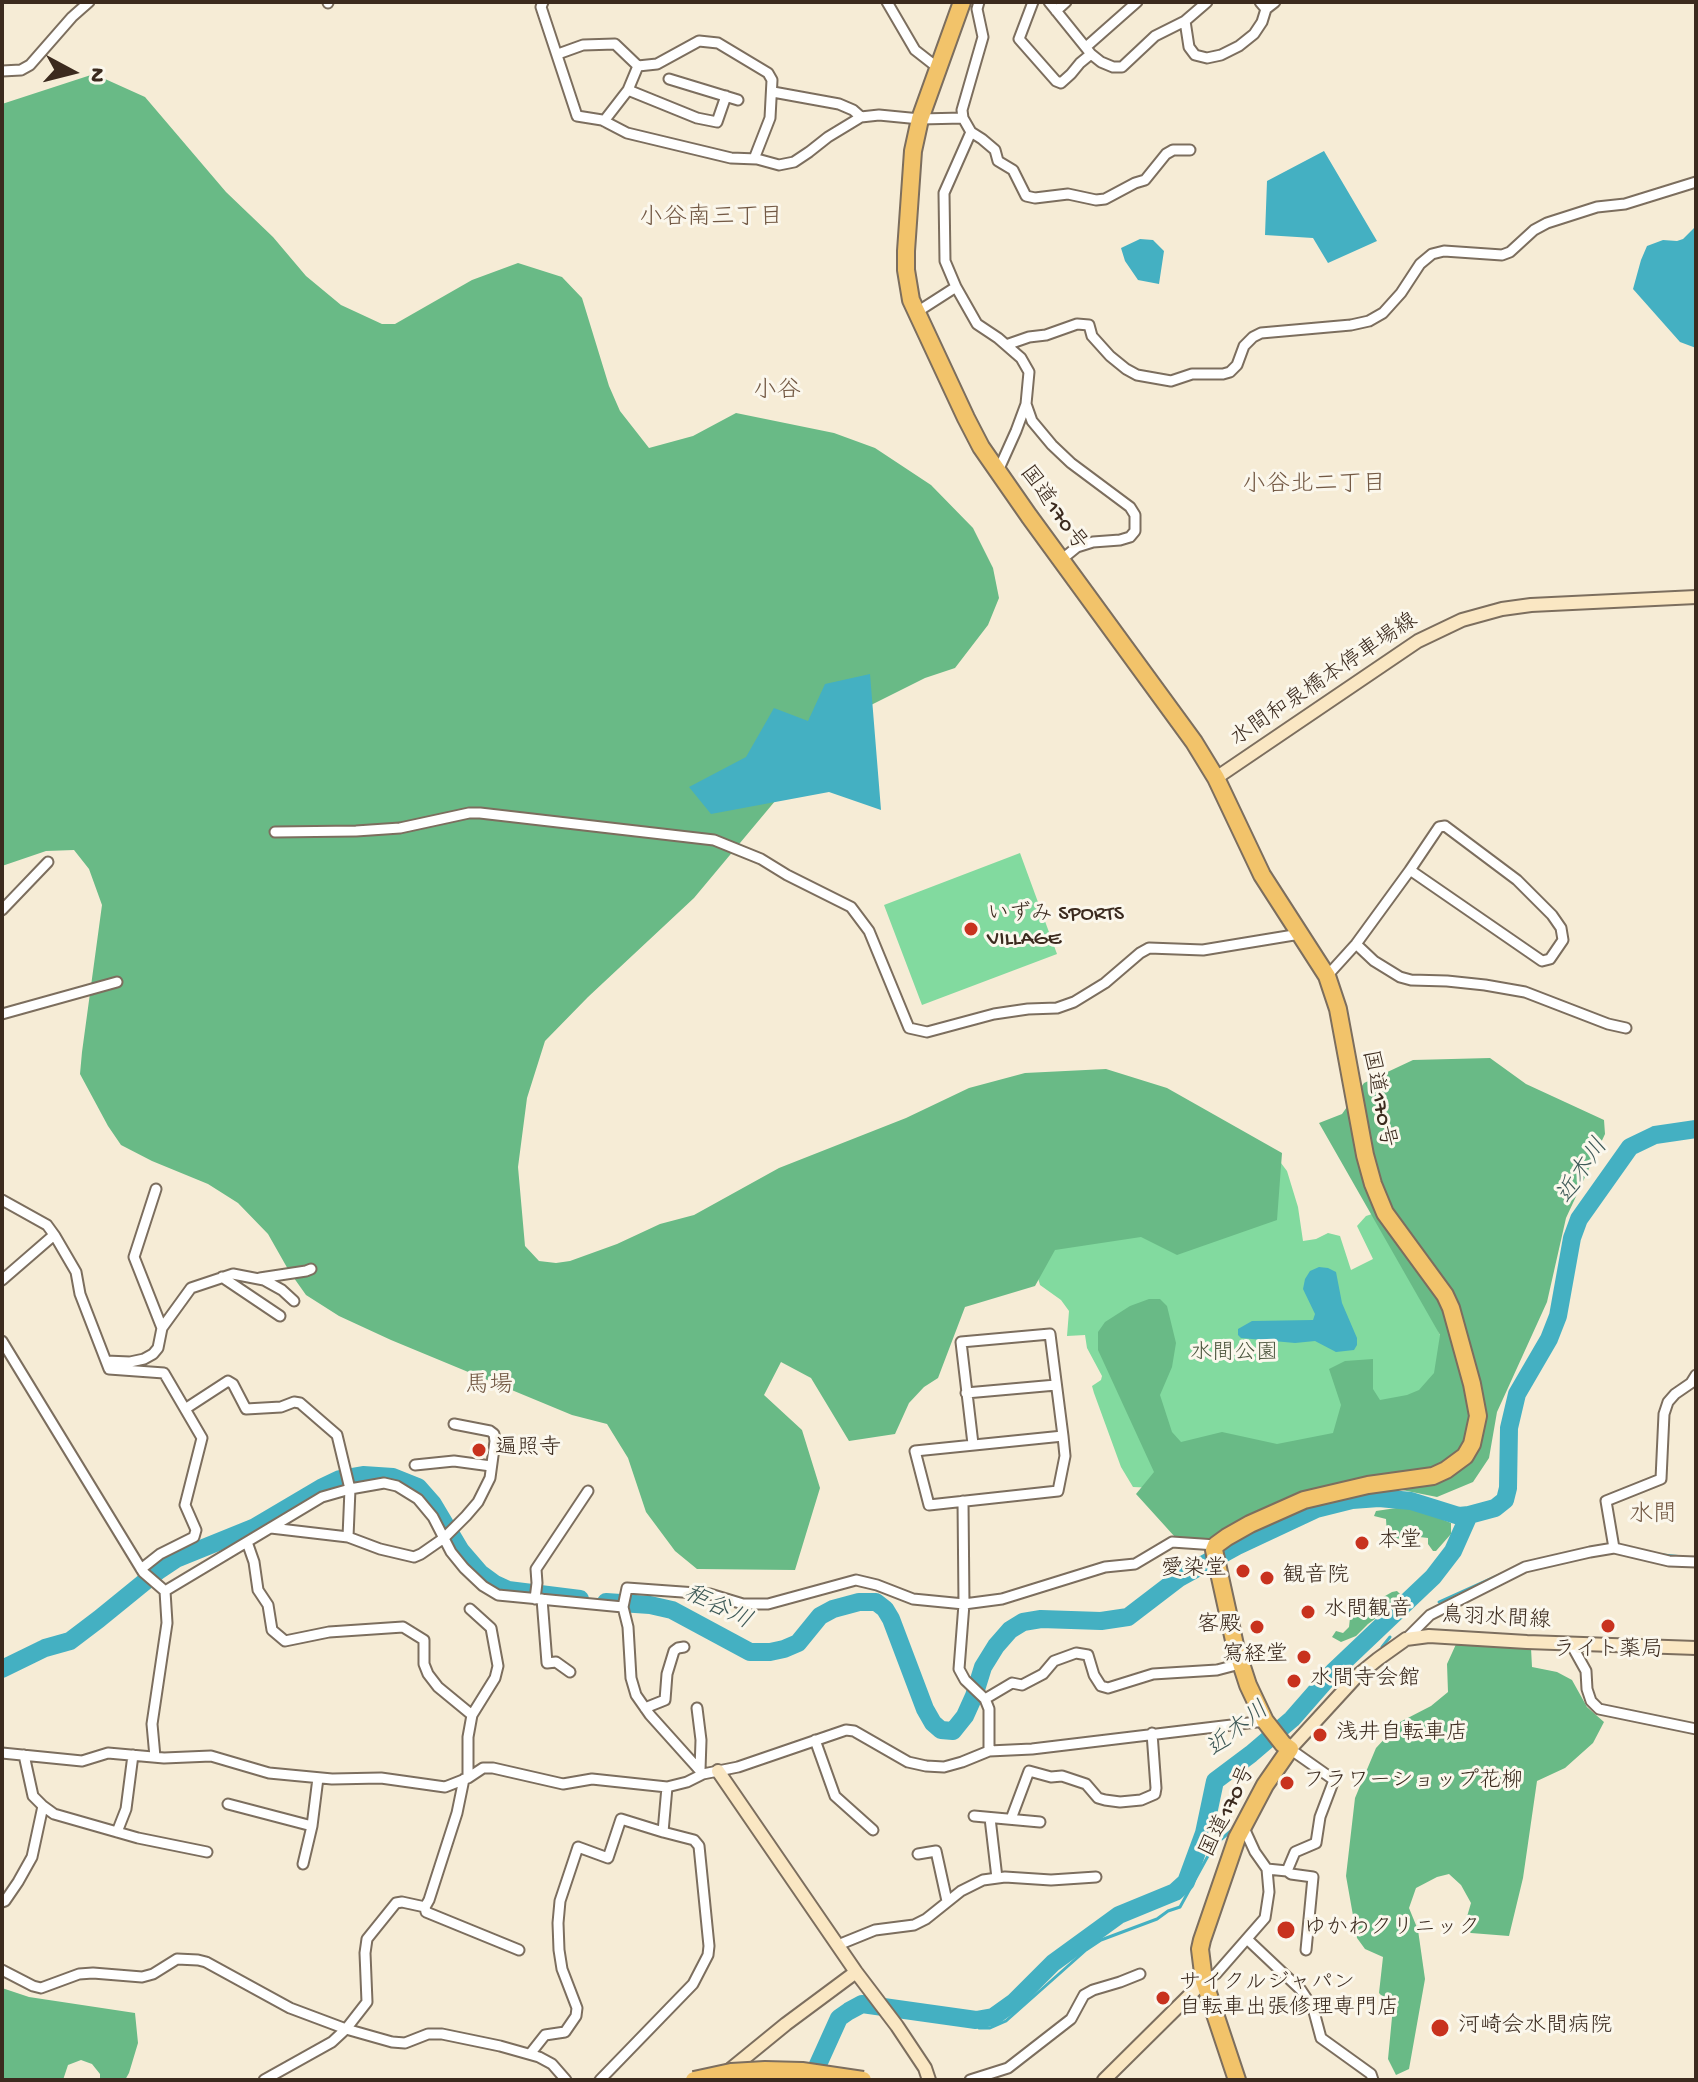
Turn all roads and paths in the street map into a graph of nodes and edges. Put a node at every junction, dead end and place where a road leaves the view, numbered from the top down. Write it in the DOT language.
graph roads {
  1 [pos="89,2"];
  2 [pos="543,2"];
  3 [pos="887,2"];
  4 [pos="962,2"];
  5 [pos="979,2"];
  6 [pos="1033,2"];
  7 [pos="1066,2"];
  8 [pos="1137,2"];
  9 [pos="1275,2"];
  10 [pos="1200,4"];
  11 [pos="1052,6"];
  12 [pos="1263,6"];
  13 [pos="1185,21"];
  14 [pos="1088,51"];
  15 [pos="558,54"];
  16 [pos="638,66"];
  17 [pos="938,68"];
  18 [pos="2,71"];
  19 [pos="669,79"];
  20 [pos="628,90"];
  21 [pos="773,92"];
  22 [pos="726,96"];
  23 [pos="738,100"];
  24 [pos="861,117"];
  25 [pos="963,118"];
  26 [pos="920,119"];
  27 [pos="604,121"];
  28 [pos="971,132"];
  29 [pos="1190,150"];
  30 [pos="754,159"];
  31 [pos="1696,182"];
  32 [pos="956,287"];
  33 [pos="917,312"];
  34 [pos="1006,345"];
  35 [pos="1026,404"];
  36 [pos="997,472"];
  37 [pos="1061,560"];
  38 [pos="1696,597"];
  39 [pos="1216,778"];
  40 [pos="275,832"];
  41 [pos="48,862"];
  42 [pos="1410,870"];
  43 [pos="2,910"];
  44 [pos="1301,934"];
  45 [pos="1356,944"];
  46 [pos="1327,976"];
  47 [pos="117,982"];
  48 [pos="2,1014"];
  49 [pos="1626,1028"];
  50 [pos="156,1189"];
  51 [pos="2,1200"];
  52 [pos="54,1235"];
  53 [pos="311,1269"];
  54 [pos="222,1277"];
  55 [pos="257,1279"];
  56 [pos="2,1280"];
  57 [pos="294,1301"];
  58 [pos="280,1316"];
  59 [pos="162,1328"];
  60 [pos="2,1341"];
  61 [pos="106,1361"];
  62 [pos="1696,1375"];
  63 [pos="1056,1385"];
  64 [pos="966,1393"];
  65 [pos="185,1409"];
  66 [pos="454,1424"];
  67 [pos="1063,1436"];
  68 [pos="973,1444"];
  69 [pos="415,1465"];
  70 [pos="491,1466"];
  71 [pos="350,1489"];
  72 [pos="588,1491"];
  73 [pos="963,1501"];
  74 [pos="271,1528"];
  75 [pos="348,1537"];
  76 [pos="445,1537"];
  77 [pos="247,1542"];
  78 [pos="1215,1547"];
  79 [pos="1614,1548"];
  80 [pos="1696,1562"];
  81 [pos="142,1570"];
  82 [pos="165,1591"];
  83 [pos="539,1599"];
  84 [pos="964,1604"];
  85 [pos="623,1607"];
  86 [pos="470,1609"];
  87 [pos="1406,1639"];
  88 [pos="1571,1644"];
  89 [pos="684,1647"];
  90 [pos="1696,1648"];
  91 [pos="1240,1664"];
  92 [pos="570,1672"];
  93 [pos="985,1699"];
  94 [pos="645,1708"];
  95 [pos="697,1708"];
  96 [pos="472,1715"];
  97 [pos="1266,1723"];
  98 [pos="1696,1729"];
  99 [pos="1152,1733"];
  100 [pos="815,1740"];
  101 [pos="1287,1746"];
  102 [pos="989,1751"];
  103 [pos="2,1753"];
  104 [pos="24,1755"];
  105 [pos="133,1755"];
  106 [pos="155,1757"];
  107 [pos="718,1771"];
  108 [pos="702,1772"];
  109 [pos="318,1778"];
  110 [pos="466,1779"];
  111 [pos="667,1787"];
  112 [pos="228,1804"];
  113 [pos="43,1806"];
  114 [pos="974,1816"];
  115 [pos="990,1818"];
  116 [pos="1011,1819"];
  117 [pos="1040,1822"];
  118 [pos="1243,1824"];
  119 [pos="312,1826"];
  120 [pos="873,1830"];
  121 [pos="117,1832"];
  122 [pos="663,1832"];
  123 [pos="207,1852"];
  124 [pos="918,1854"];
  125 [pos="303,1864"];
  126 [pos="1267,1869"];
  127 [pos="1287,1871"];
  128 [pos="1096,1877"];
  129 [pos="997,1878"];
  130 [pos="947,1901"];
  131 [pos="2,1902"];
  132 [pos="425,1907"];
  133 [pos="1247,1939"];
  134 [pos="838,1945"];
  135 [pos="519,1950"];
  136 [pos="1306,1950"];
  137 [pos="2,1970"];
  138 [pos="856,1972"];
  139 [pos="1140,1974"];
  140 [pos="1204,1981"];
  141 [pos="346,2029"];
  142 [pos="530,2054"];
  143 [pos="264,2080"];
  144 [pos="566,2080"];
  145 [pos="600,2080"];
  146 [pos="694,2080"];
  147 [pos="717,2080"];
  148 [pos="863,2080"];
  149 [pos="929,2080"];
  150 [pos="970,2080"];
  151 [pos="1104,2080"];
  152 [pos="1237,2080"];
  153 [pos="1373,2080"];
  1 -- 18 [label="street"];
  2 -- 15 [label="street"];
  3 -- 17 [label="street"];
  4 -- 17 [label="highway, 国道170号"];
  5 -- 25 [label="street"];
  6 -- 14 [label="street"];
  7 -- 11 [label="street"];
  8 -- 14 [label="street"];
  9 -- 12 [label="street"];
  10 -- 13 [label="street"];
  11 -- 14 [label="street"];
  12 -- 13 [label="street"];
  13 -- 14 [label="street"];
  15 -- 16 [label="street"];
  15 -- 27 [label="street"];
  16 -- 20 [label="street"];
  16 -- 21 [label="street"];
  17 -- 26 [label="highway, 国道170号"];
  19 -- 22 [label="street"];
  20 -- 22 [label="street"];
  20 -- 27 [label="street"];
  21 -- 24 [label="street"];
  21 -- 30 [label="street"];
  22 -- 23 [label="street"];
  24 -- 26 [label="street"];
  24 -- 30 [label="street"];
  25 -- 26 [label="street"];
  25 -- 28 [label="street"];
  26 -- 33 [label="highway, 国道170号"];
  27 -- 30 [label="street"];
  28 -- 29 [label="street"];
  28 -- 32 [label="street"];
  31 -- 34 [label="street"];
  32 -- 33 [label="street"];
  32 -- 34 [label="street"];
  33 -- 36 [label="highway, 国道170号"];
  34 -- 35 [label="street"];
  35 -- 36 [label="street"];
  35 -- 37 [label="street"];
  36 -- 37 [label="highway, 国道170号"];
  37 -- 39 [label="highway, 国道170号"];
  38 -- 39 [label="street, 水間和泉橋本停車場線"];
  39 -- 44 [label="highway, 国道170号"];
  40 -- 44 [label="street"];
  41 -- 43 [label="street"];
  42 -- 42 [label="street"];
  42 -- 45 [label="street"];
  44 -- 46 [label="highway, 国道170号"];
  45 -- 46 [label="street"];
  45 -- 49 [label="street"];
  46 -- 78 [label="highway, 国道170号"];
  47 -- 48 [label="street"];
  50 -- 59 [label="street"];
  51 -- 52 [label="street"];
  52 -- 56 [label="street"];
  52 -- 61 [label="street"];
  53 -- 55 [label="street"];
  54 -- 55 [label="street"];
  54 -- 58 [label="street"];
  54 -- 59 [label="street"];
  55 -- 57 [label="street"];
  59 -- 61 [label="street"];
  60 -- 81 [label="street"];
  61 -- 65 [label="street"];
  62 -- 79 [label="street"];
  63 -- 64 [label="street"];
  63 -- 64 [label="street"];
  63 -- 67 [label="street"];
  64 -- 68 [label="street"];
  65 -- 71 [label="street"];
  65 -- 81 [label="street"];
  66 -- 70 [label="street"];
  67 -- 68 [label="street"];
  67 -- 73 [label="street"];
  68 -- 73 [label="street"];
  69 -- 70 [label="street"];
  70 -- 76 [label="street"];
  71 -- 74 [label="street"];
  71 -- 75 [label="street"];
  71 -- 76 [label="street"];
  72 -- 83 [label="street"];
  73 -- 84 [label="street"];
  74 -- 75 [label="street"];
  74 -- 77 [label="street"];
  75 -- 76 [label="street"];
  76 -- 83 [label="street"];
  77 -- 82 [label="street"];
  77 -- 96 [label="street"];
  78 -- 84 [label="street"];
  78 -- 91 [label="highway"];
  79 -- 80 [label="street"];
  79 -- 87 [label="street"];
  81 -- 82 [label="street"];
  82 -- 106 [label="street"];
  83 -- 85 [label="street"];
  83 -- 92 [label="street"];
  84 -- 85 [label="street"];
  84 -- 93 [label="street"];
  85 -- 94 [label="street"];
  86 -- 96 [label="street"];
  87 -- 88 [label="street, 鳥羽水間線"];
  87 -- 101 [label="street"];
  88 -- 90 [label="street, 鳥羽水間線"];
  88 -- 98 [label="street"];
  89 -- 94 [label="street"];
  91 -- 93 [label="street"];
  91 -- 97 [label="highway"];
  93 -- 102 [label="street"];
  94 -- 108 [label="street"];
  95 -- 108 [label="street"];
  96 -- 110 [label="street"];
  97 -- 99 [label="street"];
  97 -- 101 [label="highway"];
  99 -- 102 [label="street"];
  99 -- 116 [label="street"];
  100 -- 102 [label="street"];
  100 -- 107 [label="street"];
  100 -- 120 [label="street"];
  101 -- 118 [label="highway, 国道170号"];
  101 -- 127 [label="street"];
  103 -- 104 [label="street"];
  104 -- 105 [label="street"];
  104 -- 113 [label="street"];
  105 -- 106 [label="street"];
  105 -- 121 [label="street"];
  106 -- 109 [label="street"];
  107 -- 108 [label="street"];
  107 -- 134 [label="street"];
  108 -- 111 [label="street"];
  109 -- 110 [label="street"];
  109 -- 119 [label="street"];
  110 -- 111 [label="street"];
  110 -- 132 [label="street"];
  111 -- 122 [label="street"];
  112 -- 119 [label="street"];
  113 -- 121 [label="street"];
  113 -- 131 [label="street"];
  114 -- 115 [label="street"];
  115 -- 116 [label="street"];
  115 -- 129 [label="street"];
  116 -- 117 [label="street"];
  118 -- 126 [label="street"];
  118 -- 140 [label="highway, 国道170号"];
  119 -- 125 [label="street"];
  121 -- 123 [label="street"];
  122 -- 142 [label="street"];
  122 -- 145 [label="street"];
  124 -- 130 [label="street"];
  126 -- 127 [label="street"];
  126 -- 133 [label="street"];
  127 -- 136 [label="street"];
  128 -- 129 [label="street"];
  129 -- 130 [label="street"];
  130 -- 134 [label="street"];
  132 -- 135 [label="street"];
  132 -- 141 [label="street"];
  133 -- 140 [label="street"];
  133 -- 153 [label="street"];
  134 -- 138 [label="street"];
  137 -- 141 [label="street"];
  138 -- 147 [label="street"];
  138 -- 149 [label="street"];
  139 -- 150 [label="street"];
  140 -- 151 [label="street"];
  140 -- 152 [label="highway, 国道170号"];
  141 -- 142 [label="street"];
  141 -- 143 [label="street"];
  142 -- 144 [label="street"];
  146 -- 148 [label="highway, bridge"];
}
